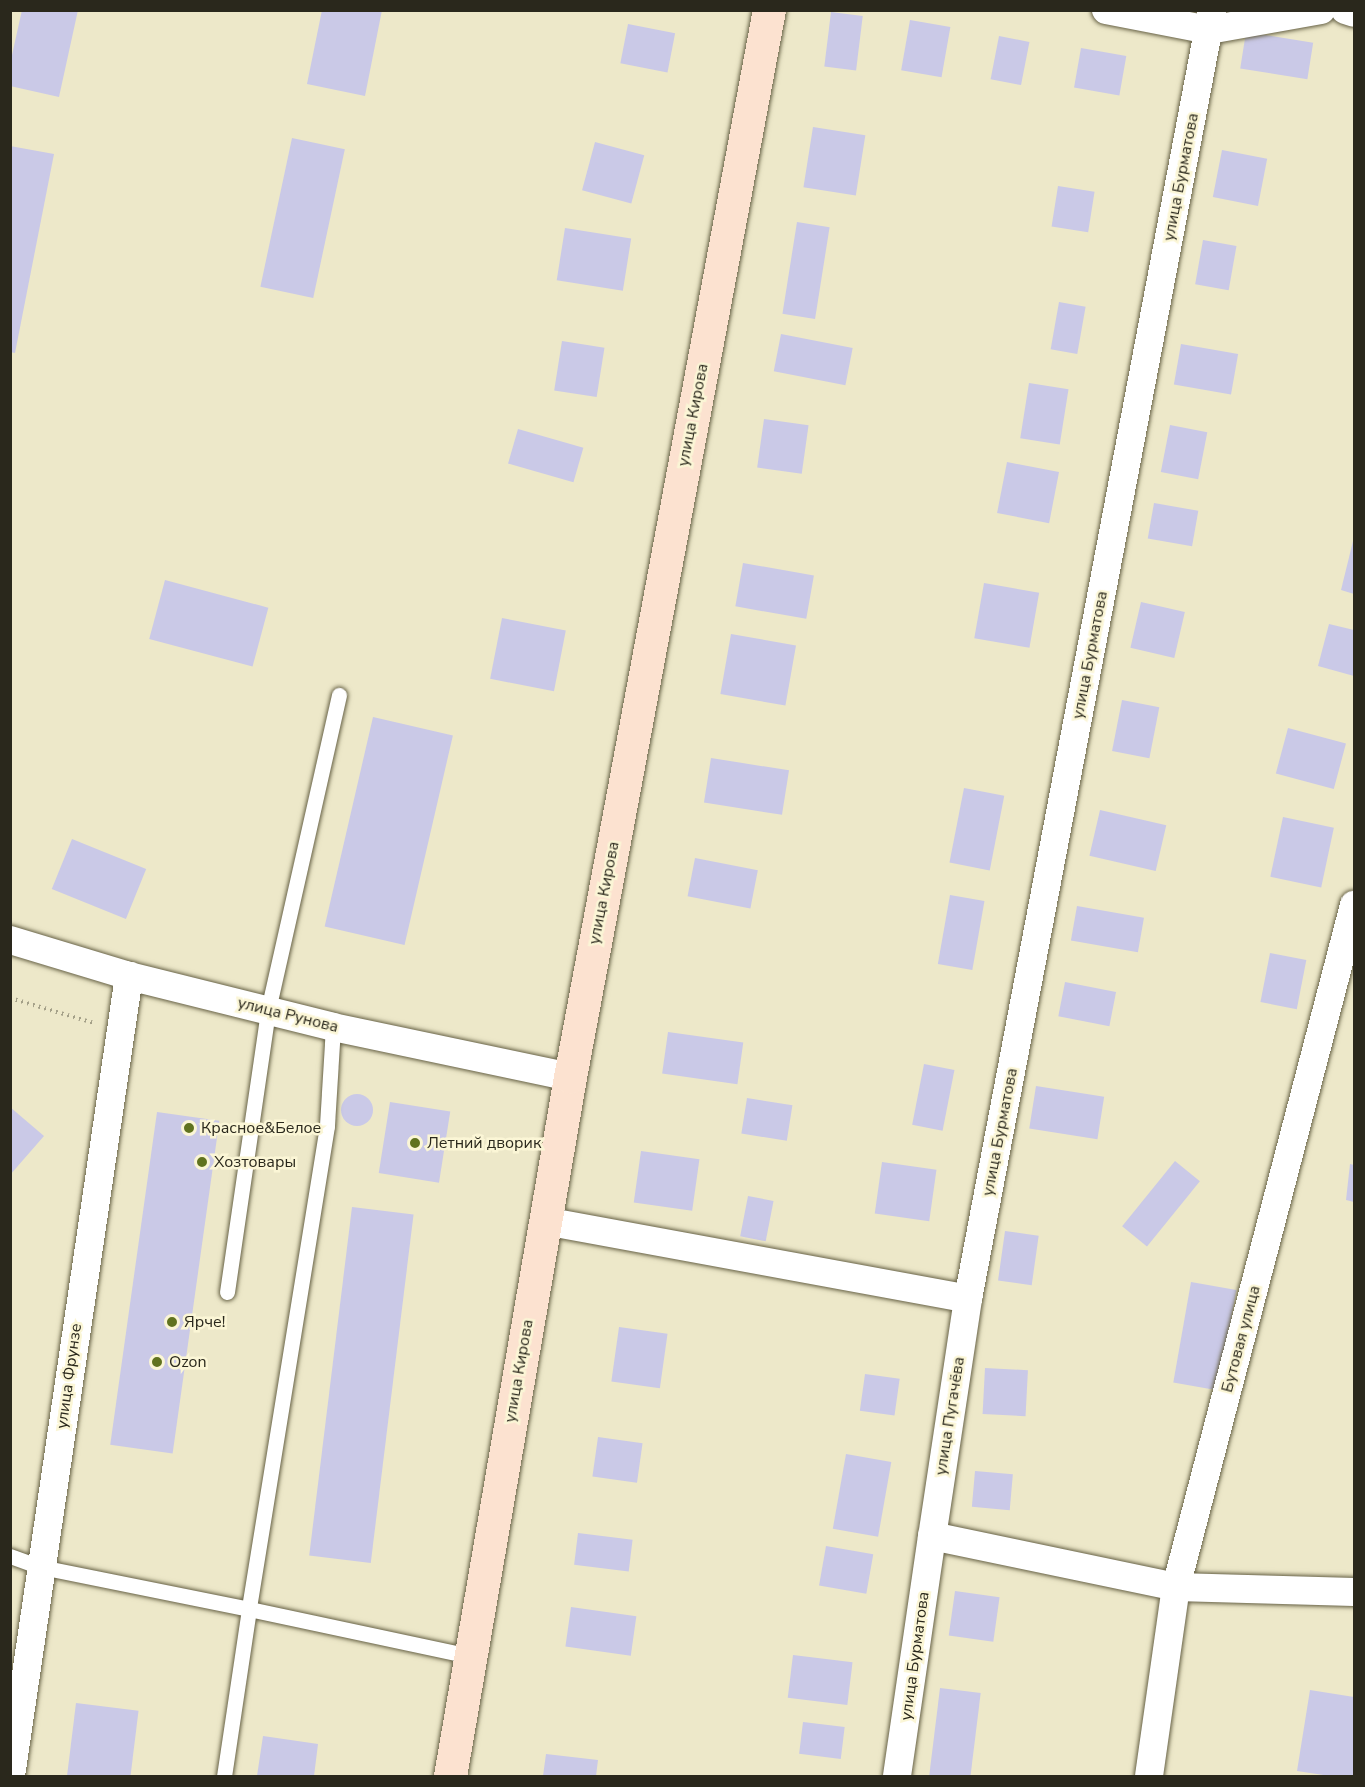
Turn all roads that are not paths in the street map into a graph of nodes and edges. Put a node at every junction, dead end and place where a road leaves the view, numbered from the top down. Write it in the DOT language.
graph roads {
  1 [pos="769,10"];
  2 [pos="1106,10"];
  3 [pos="1321,10"];
  4 [pos="1345,10"];
  5 [pos="1354,13"];
  6 [pos="1210,20"];
  7 [pos="339,695"];
  8 [pos="1354,905"];
  9 [pos="10,940"];
  10 [pos="129,976"];
  11 [pos="268,1010"];
  12 [pos="333,1027"];
  13 [pos="570,1077"];
  14 [pos="544,1221"];
  15 [pos="227,1292"];
  16 [pos="968,1299"];
  17 [pos="932,1536"];
  18 [pos="10,1556"];
  19 [pos="41,1567"];
  20 [pos="1176,1587"];
  21 [pos="1354,1592"];
  22 [pos="249,1609"];
  23 [pos="470,1656"];
  24 [pos="11,1776"];
  25 [pos="224,1776"];
  26 [pos="450,1776"];
  27 [pos="897,1776"];
  28 [pos="1149,1776"];
  1 -- 13 [label="main road, улица Кирова"];
  2 -- 6 [label="street"];
  3 -- 6 [label="street"];
  4 -- 5 [label="street"];
  6 -- 16 [label="street, улица Бурматова"];
  7 -- 11 [label="lane"];
  8 -- 20 [label="street, Бутовая улица"];
  9 -- 10 [label="street, улица Рунова"];
  10 -- 11 [label="street, улица Рунова"];
  10 -- 19 [label="street, улица Фрунзе"];
  11 -- 12 [label="street, улица Рунова"];
  11 -- 15 [label="lane"];
  12 -- 13 [label="street, улица Рунова"];
  12 -- 22 [label="lane"];
  13 -- 14 [label="main road, улица Кирова"];
  14 -- 16 [label="street"];
  14 -- 23 [label="main road, улица Кирова"];
  16 -- 17 [label="street, улица Пугачёва"];
  17 -- 20 [label="street"];
  17 -- 27 [label="street, улица Бурматова"];
  18 -- 19 [label="lane"];
  19 -- 22 [label="lane"];
  19 -- 24 [label="street, улица Фрунзе"];
  20 -- 21 [label="street"];
  20 -- 28 [label="street, Бутовая улица"];
  22 -- 23 [label="lane"];
  22 -- 25 [label="lane"];
  23 -- 26 [label="main road, улица Кирова"];
}
